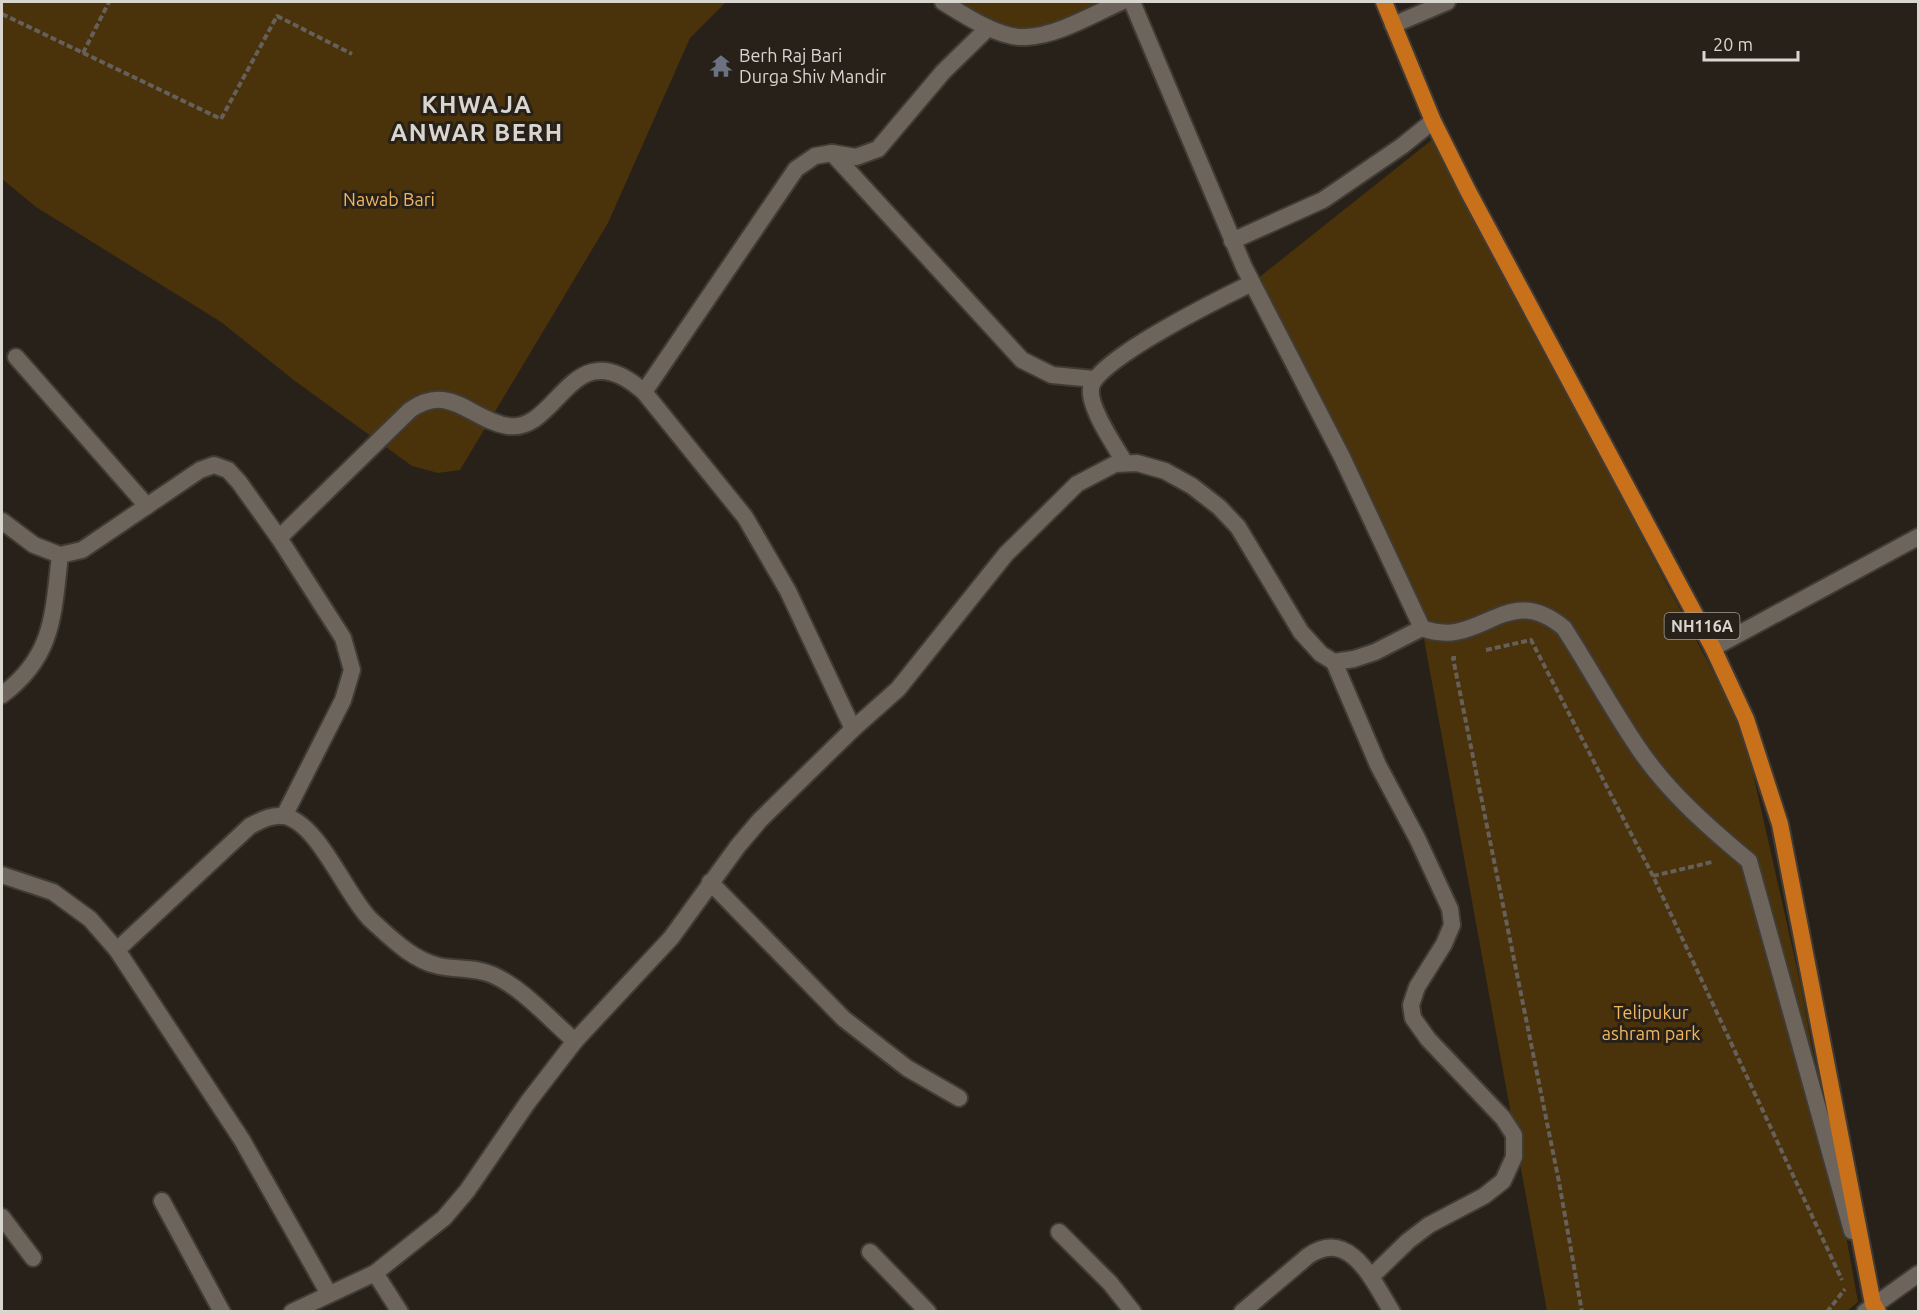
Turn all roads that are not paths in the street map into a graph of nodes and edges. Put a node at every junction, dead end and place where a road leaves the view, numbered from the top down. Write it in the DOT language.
graph roads {
  1 [pos="943,2"];
  2 [pos="1121,2"];
  3 [pos="1132,2"];
  4 [pos="1384,2"];
  5 [pos="1447,2"];
  6 [pos="1394,25"];
  7 [pos="988,28"];
  8 [pos="1433,121"];
  9 [pos="832,153"];
  10 [pos="1232,241"];
  11 [pos="1252,283"];
  12 [pos="16,357"];
  13 [pos="1094,379"];
  14 [pos="644,392"];
  15 [pos="1125,463"];
  16 [pos="147,506"];
  17 [pos="2,521"];
  18 [pos="1918,537"];
  19 [pos="279,538"];
  20 [pos="60,555"];
  21 [pos="1422,628"];
  22 [pos="1713,648"];
  23 [pos="1334,662"];
  24 [pos="2,695"];
  25 [pos="853,729"];
  26 [pos="284,816"];
  27 [pos="2,875"];
  28 [pos="710,882"];
  29 [pos="117,950"];
  30 [pos="575,1041"];
  31 [pos="959,1098"];
  32 [pos="162,1201"];
  33 [pos="2,1216"];
  34 [pos="1059,1232"];
  35 [pos="870,1252"];
  36 [pos="33,1258"];
  37 [pos="375,1273"];
  38 [pos="1918,1274"];
  39 [pos="1371,1277"];
  40 [pos="329,1294"];
  41 [pos="1872,1309"];
  42 [pos="222,1311"];
  43 [pos="292,1311"];
  44 [pos="400,1311"];
  45 [pos="928,1311"];
  46 [pos="1133,1311"];
  47 [pos="1242,1311"];
  48 [pos="1392,1311"];
  1 -- 7 [label="street"];
  2 -- 7 [label="street"];
  3 -- 10 [label="street"];
  4 -- 6 [label="highway, NH116A"];
  5 -- 6 [label="street"];
  6 -- 8 [label="highway, NH116A"];
  7 -- 9 [label="street"];
  8 -- 10 [label="street"];
  8 -- 22 [label="highway, NH116A"];
  9 -- 13 [label="street"];
  9 -- 14 [label="street"];
  10 -- 11 [label="street"];
  11 -- 13 [label="street"];
  11 -- 21 [label="street"];
  12 -- 16 [label="street"];
  13 -- 15 [label="street"];
  14 -- 19 [label="street"];
  14 -- 25 [label="street"];
  15 -- 23 [label="street"];
  15 -- 25 [label="street"];
  16 -- 19 [label="street"];
  16 -- 20 [label="street"];
  17 -- 20 [label="street"];
  18 -- 22 [label="street"];
  19 -- 26 [label="street"];
  20 -- 24 [label="street"];
  21 -- 23 [label="street"];
  21 -- 41 [label="street"];
  22 -- 41 [label="highway, NH116A"];
  23 -- 39 [label="street"];
  25 -- 28 [label="street"];
  26 -- 29 [label="street"];
  26 -- 30 [label="street"];
  27 -- 29 [label="street"];
  28 -- 30 [label="street"];
  28 -- 31 [label="street"];
  29 -- 40 [label="street"];
  30 -- 37 [label="street"];
  32 -- 42 [label="street"];
  33 -- 36 [label="street"];
  34 -- 46 [label="street"];
  35 -- 45 [label="street"];
  37 -- 40 [label="street"];
  37 -- 44 [label="street"];
  38 -- 41 [label="street"];
  39 -- 47 [label="street"];
  39 -- 48 [label="street"];
  40 -- 43 [label="street"];
}
